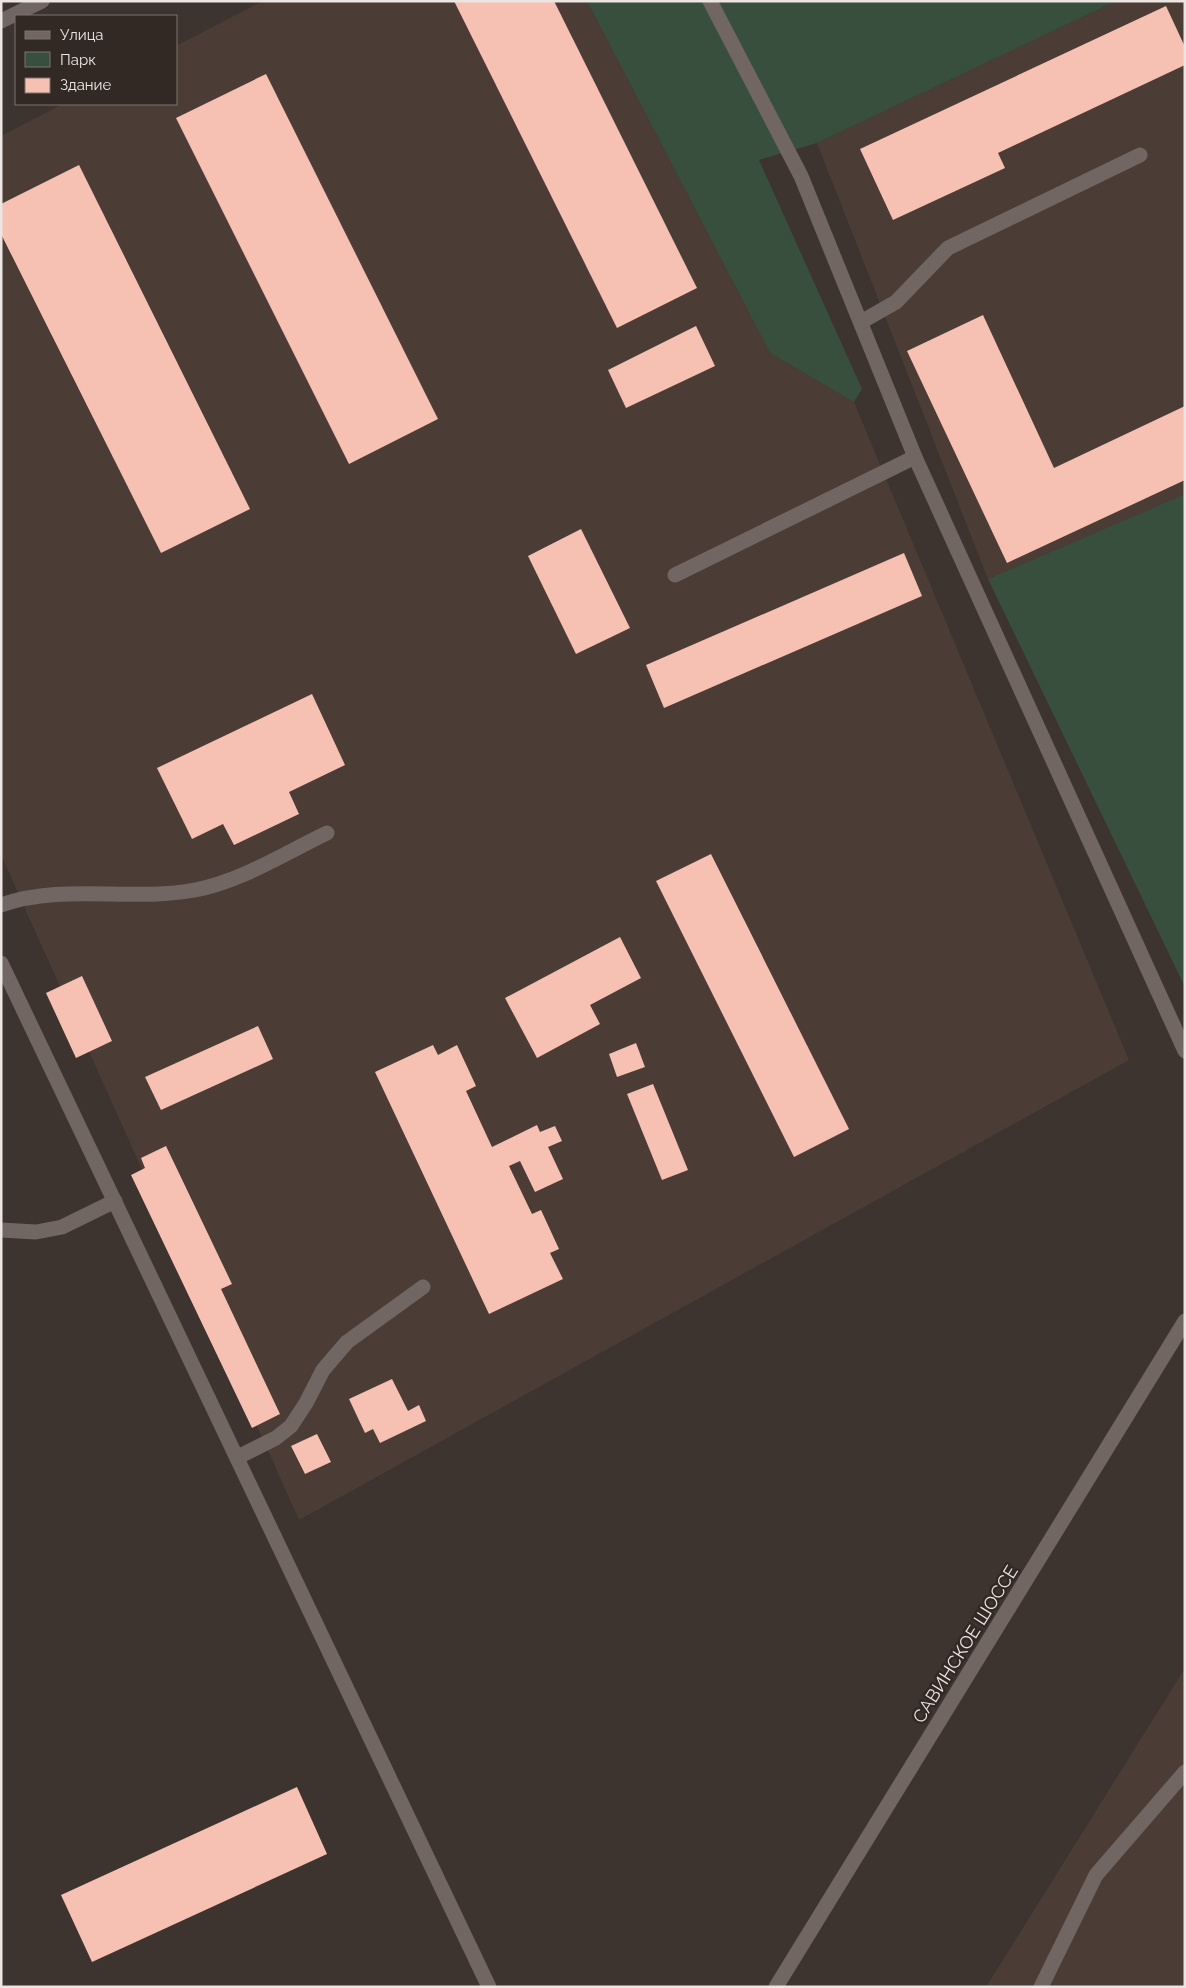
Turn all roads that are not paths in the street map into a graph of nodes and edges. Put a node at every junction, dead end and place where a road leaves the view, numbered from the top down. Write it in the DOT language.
graph roads {
  1 [pos="42,1"];
  2 [pos="710,1"];
  3 [pos="1,21"];
  4 [pos="1140,155"];
  5 [pos="861,322"];
  6 [pos="915,457"];
  7 [pos="674,576"];
  8 [pos="328,833"];
  9 [pos="1,905"];
  10 [pos="1,963"];
  11 [pos="1185,1051"];
  12 [pos="115,1201"];
  13 [pos="1,1230"];
  14 [pos="423,1287"];
  15 [pos="1185,1321"];
  16 [pos="238,1457"];
  17 [pos="1185,1772"];
  18 [pos="489,1987"];
  19 [pos="776,1987"];
  20 [pos="1041,1987"];
  1 -- 3 [label="street"];
  2 -- 5 [label="street"];
  4 -- 5 [label="street"];
  5 -- 6 [label="street"];
  6 -- 7 [label="street"];
  6 -- 11 [label="street"];
  8 -- 9 [label="street"];
  10 -- 12 [label="street"];
  12 -- 13 [label="street"];
  12 -- 16 [label="street"];
  14 -- 16 [label="street"];
  15 -- 19 [label="street, САВИНСКОЕ ШОССЕ"];
  16 -- 18 [label="street"];
  17 -- 20 [label="street"];
}
